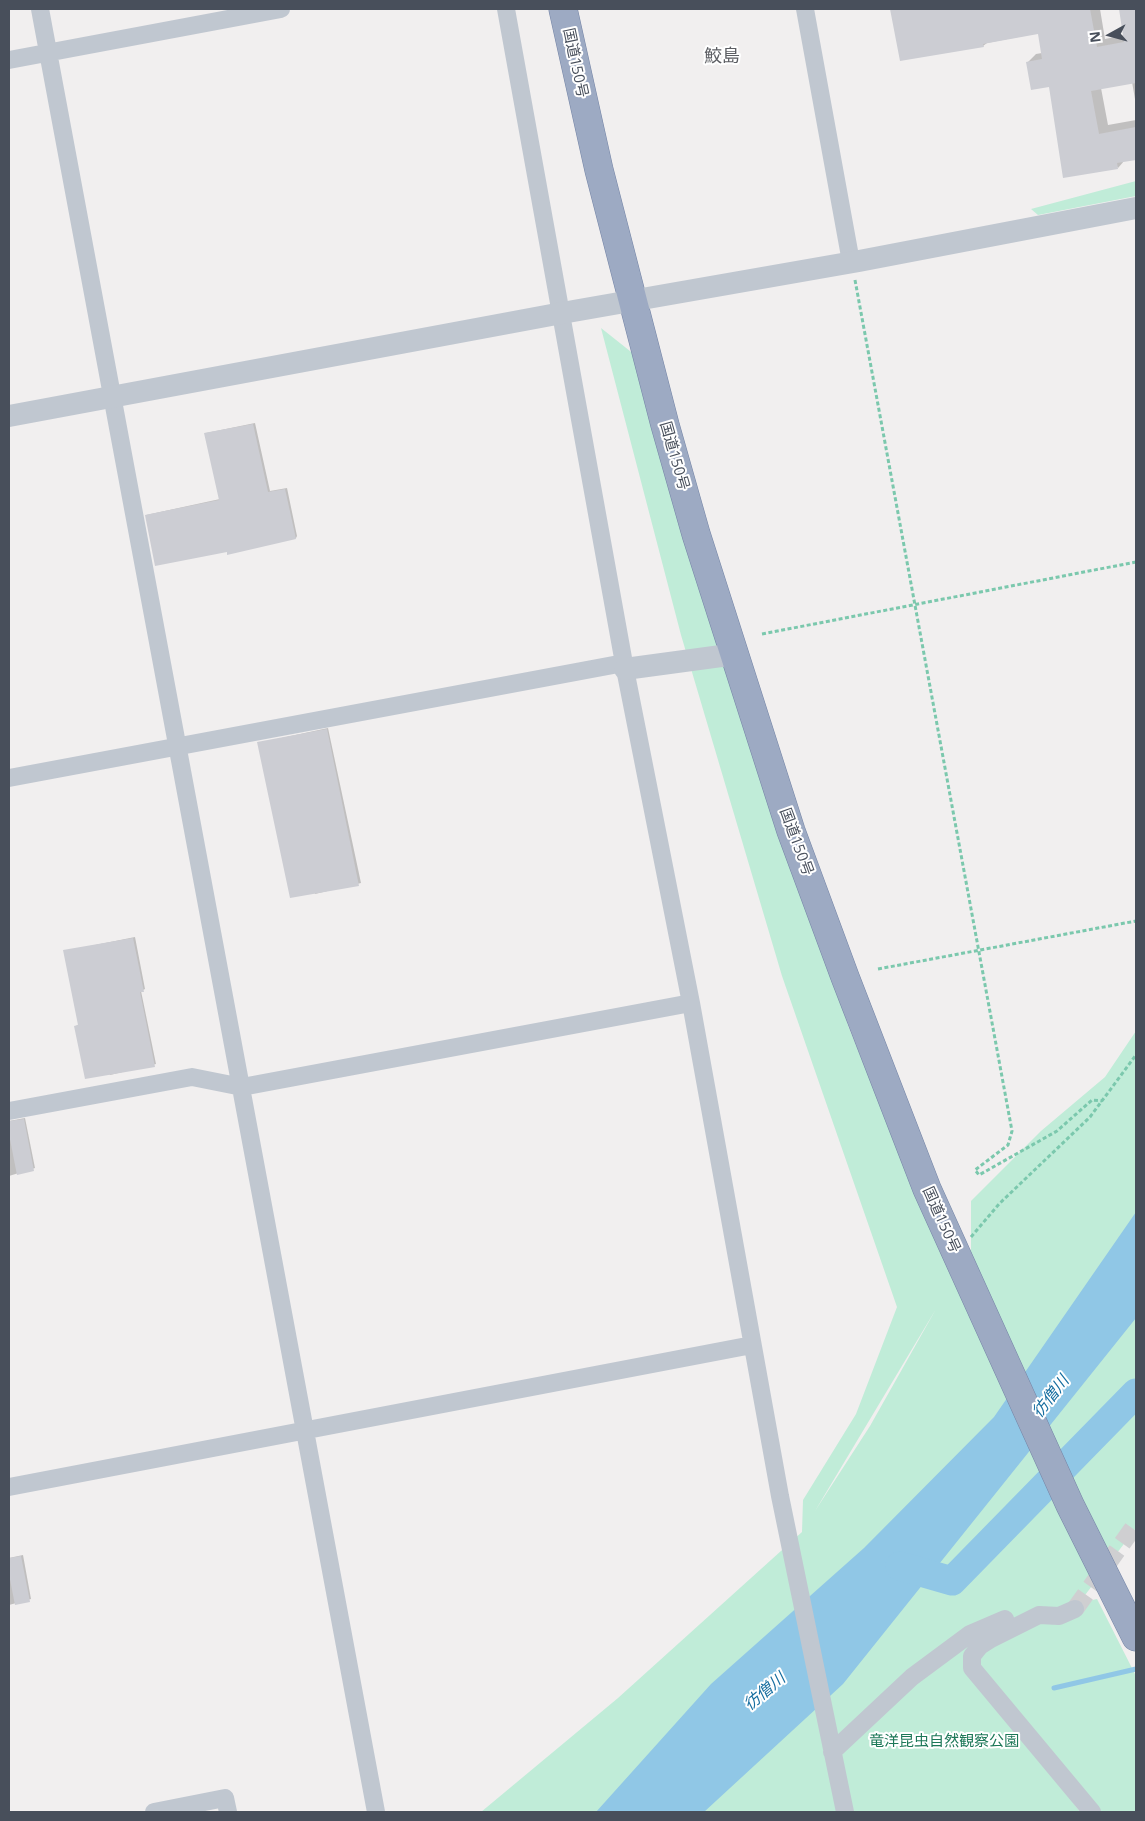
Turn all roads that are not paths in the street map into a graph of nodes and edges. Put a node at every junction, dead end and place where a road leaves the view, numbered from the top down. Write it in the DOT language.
graph roads {
  1 [pos="40,9"];
  2 [pos="281,9"];
  3 [pos="506,9"];
  4 [pos="563,9"];
  5 [pos="805,9"];
  6 [pos="48,52"];
  7 [pos="9,60"];
  8 [pos="1136,208"];
  9 [pos="852,262"];
  10 [pos="633,302"];
  11 [pos="562,313"];
  12 [pos="113,396"];
  13 [pos="9,416"];
  14 [pos="736,654"];
  15 [pos="625,666"];
  16 [pos="178,746"];
  17 [pos="9,778"];
  18 [pos="691,1003"];
  19 [pos="242,1088"];
  20 [pos="9,1111"];
  21 [pos="752,1345"];
  22 [pos="306,1430"];
  23 [pos="9,1487"];
  24 [pos="1136,1637"];
  25 [pos="832,1752"];
  26 [pos="154,1812"];
  27 [pos="228,1812"];
  28 [pos="376,1812"];
  29 [pos="845,1812"];
  30 [pos="1092,1812"];
  1 -- 6 [label="street"];
  2 -- 6 [label="street"];
  3 -- 11 [label="street"];
  4 -- 10 [label="highway, 国道150号"];
  5 -- 9 [label="street"];
  6 -- 7 [label="street"];
  6 -- 12 [label="street"];
  8 -- 9 [label="street"];
  9 -- 10 [label="street"];
  10 -- 11 [label="street"];
  10 -- 14 [label="highway, 国道150号"];
  11 -- 12 [label="street"];
  11 -- 15 [label="street"];
  12 -- 13 [label="street"];
  12 -- 16 [label="street"];
  14 -- 15 [label="street"];
  14 -- 24 [label="highway, 国道150号"];
  15 -- 16 [label="street"];
  15 -- 18 [label="street"];
  16 -- 17 [label="street"];
  16 -- 19 [label="street"];
  18 -- 19 [label="street"];
  18 -- 21 [label="street"];
  19 -- 20 [label="street"];
  19 -- 22 [label="street"];
  21 -- 22 [label="street"];
  21 -- 25 [label="street"];
  22 -- 23 [label="street"];
  22 -- 28 [label="street"];
  25 -- 29 [label="street"];
  25 -- 30 [label="street"];
  26 -- 27 [label="street"];
}
